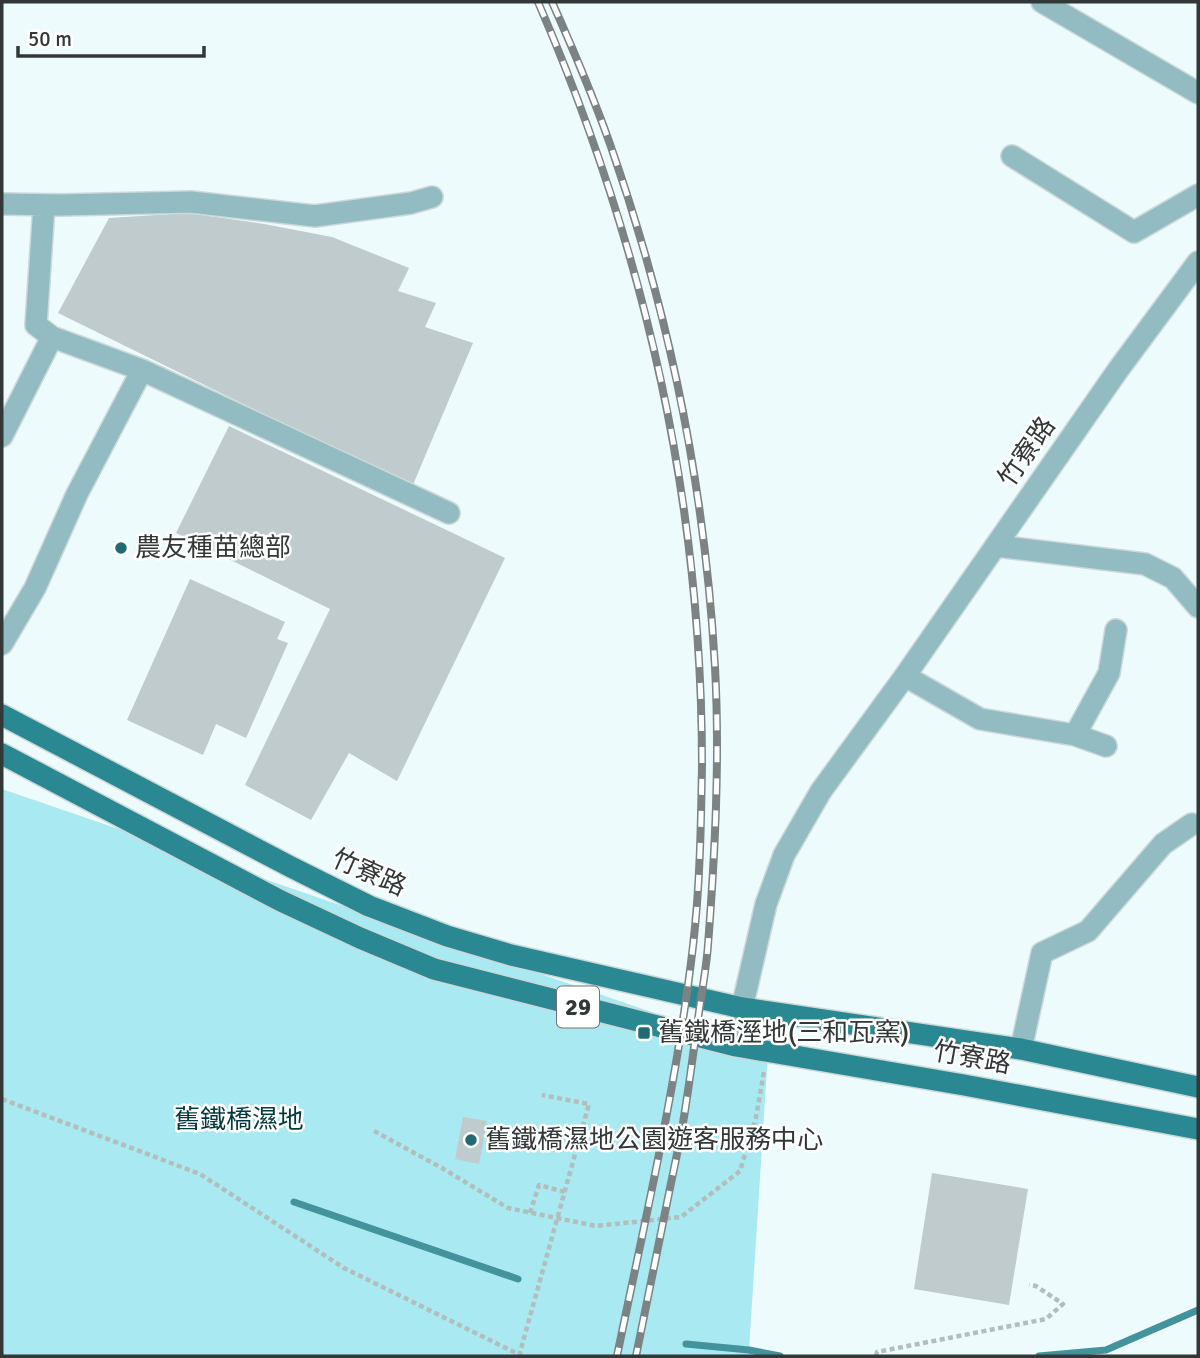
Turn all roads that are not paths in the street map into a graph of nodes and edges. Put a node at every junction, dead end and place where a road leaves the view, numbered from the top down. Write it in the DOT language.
graph roads {
  1 [pos="1042,2"];
  2 [pos="1198,93"];
  3 [pos="1012,156"];
  4 [pos="1198,195"];
  5 [pos="432,197"];
  6 [pos="2,204"];
  7 [pos="44,205"];
  8 [pos="1198,262"];
  9 [pos="52,337"];
  10 [pos="142,370"];
  11 [pos="2,436"];
  12 [pos="449,513"];
  13 [pos="996,547"];
  14 [pos="1198,607"];
  15 [pos="1116,629"];
  16 [pos="2,644"];
  17 [pos="905,676"];
  18 [pos="2,715"];
  19 [pos="1075,734"];
  20 [pos="1106,746"];
  21 [pos="2,754"];
  22 [pos="1192,824"];
  23 [pos="742,1008"];
  24 [pos="736,1046"];
  25 [pos="1021,1049"];
  26 [pos="1198,1087"];
  27 [pos="1198,1129"];
  1 -- 2 [label="street"];
  3 -- 4 [label="street"];
  5 -- 7 [label="street"];
  6 -- 7 [label="street"];
  7 -- 9 [label="street"];
  8 -- 13 [label="street, 竹寮路"];
  9 -- 10 [label="street"];
  9 -- 11 [label="street"];
  10 -- 12 [label="street"];
  10 -- 16 [label="street"];
  13 -- 14 [label="street"];
  13 -- 17 [label="street, 竹寮路"];
  15 -- 19 [label="street"];
  17 -- 19 [label="street"];
  17 -- 23 [label="street, 竹寮路"];
  18 -- 23 [label="main road, 竹寮路 / 29"];
  19 -- 20 [label="street"];
  21 -- 24 [label="main road, 竹寮路 / 29"];
  22 -- 25 [label="street"];
  23 -- 24 [label="street, 竹寮路"];
  23 -- 25 [label="main road, 竹寮路 / 29"];
  24 -- 27 [label="main road, 竹寮路 / 29"];
  25 -- 26 [label="main road, 竹寮路 / 29"];
}
